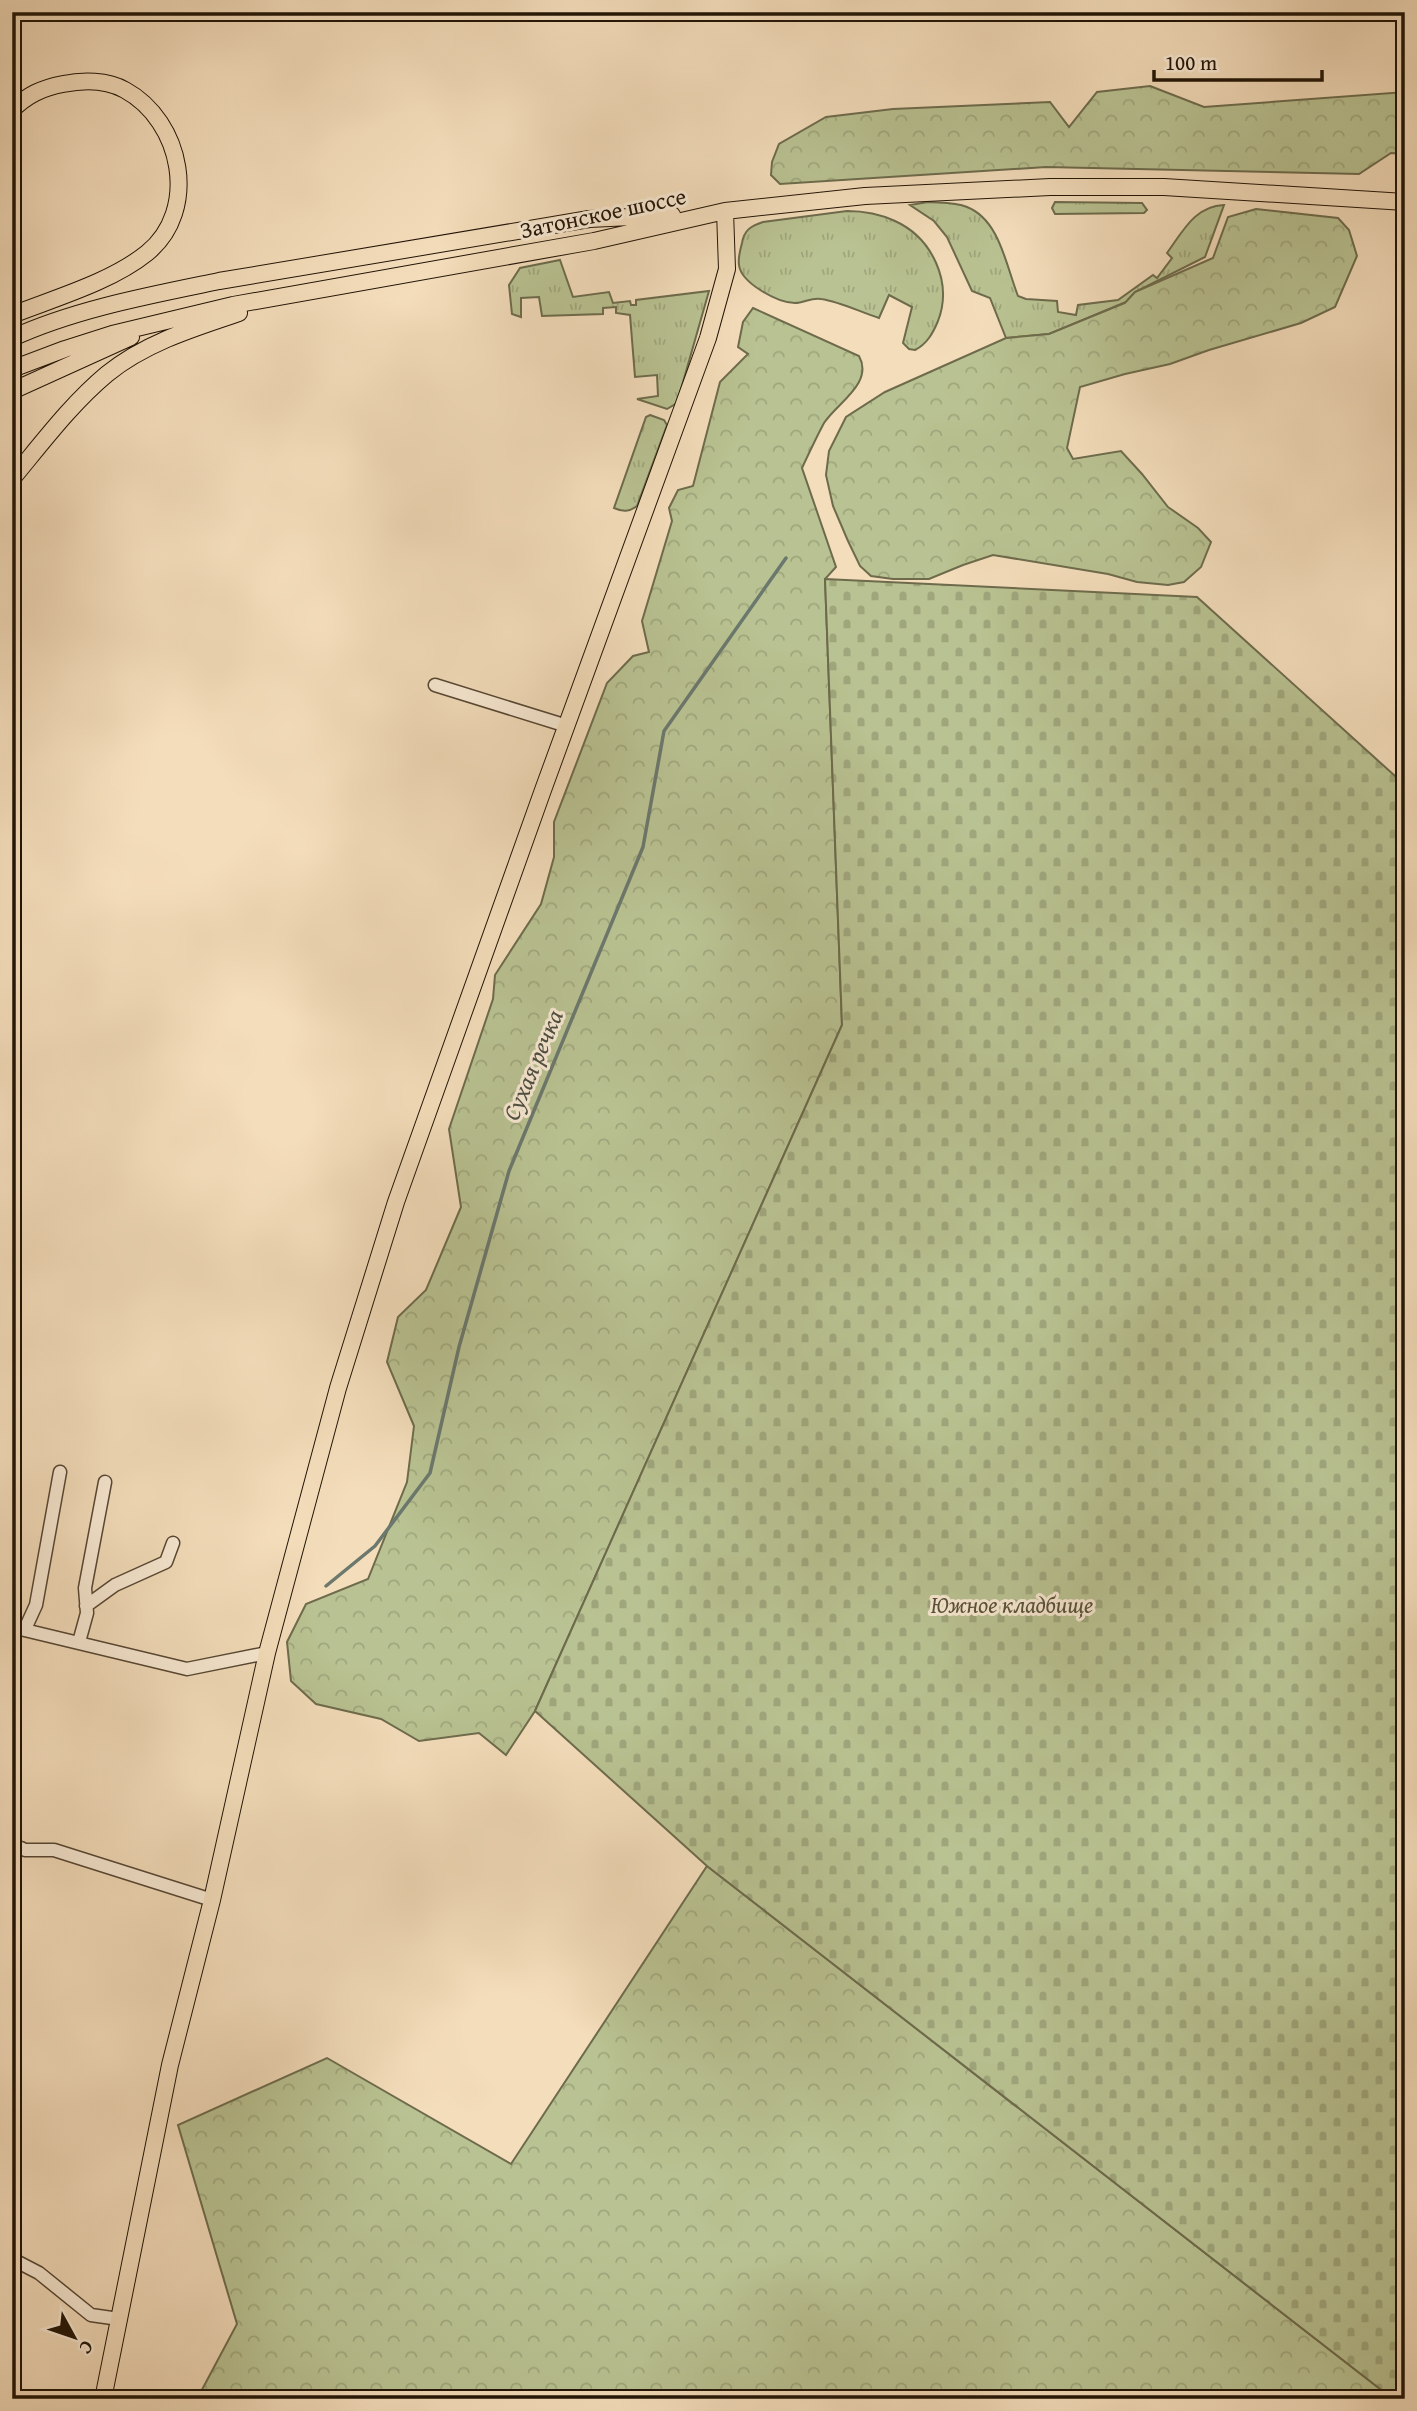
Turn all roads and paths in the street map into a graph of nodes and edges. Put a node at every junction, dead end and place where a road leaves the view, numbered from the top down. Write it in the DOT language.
graph roads {
  1 [pos="12,110"];
  2 [pos="1405,202"];
  3 [pos="719,212"];
  4 [pos="303,291"];
  5 [pos="12,315"];
  6 [pos="173,319"];
  7 [pos="12,338"];
  8 [pos="12,369"];
  9 [pos="12,391"];
  10 [pos="12,479"];
  11 [pos="435,685"];
  12 [pos="567,726"];
  13 [pos="60,1472"];
  14 [pos="105,1482"];
  15 [pos="173,1544"];
  16 [pos="86,1606"];
  17 [pos="19,1628"];
  18 [pos="79,1642"];
  19 [pos="267,1653"];
  20 [pos="12,1854"];
  21 [pos="212,1900"];
  22 [pos="12,2259"];
  23 [pos="119,2319"];
  24 [pos="103,2399"];
  1 -- 5 [label="main road"];
  2 -- 3 [label="main road"];
  3 -- 4 [label="main road, Затонское шоссе"];
  3 -- 7 [label="main road, Затонское шоссе"];
  3 -- 12 [label="main road"];
  4 -- 6 [label="main road, Затонское шоссе"];
  4 -- 10 [label="main road"];
  6 -- 8 [label="main road, Затонское шоссе"];
  6 -- 9 [label="main road"];
  11 -- 12 [label="street"];
  12 -- 19 [label="main road"];
  13 -- 17 [label="street"];
  14 -- 16 [label="street"];
  15 -- 16 [label="street"];
  16 -- 18 [label="street"];
  17 -- 18 [label="street"];
  18 -- 19 [label="street"];
  19 -- 21 [label="main road"];
  20 -- 21 [label="street"];
  21 -- 23 [label="main road"];
  22 -- 23 [label="street"];
  23 -- 24 [label="main road"];
}
